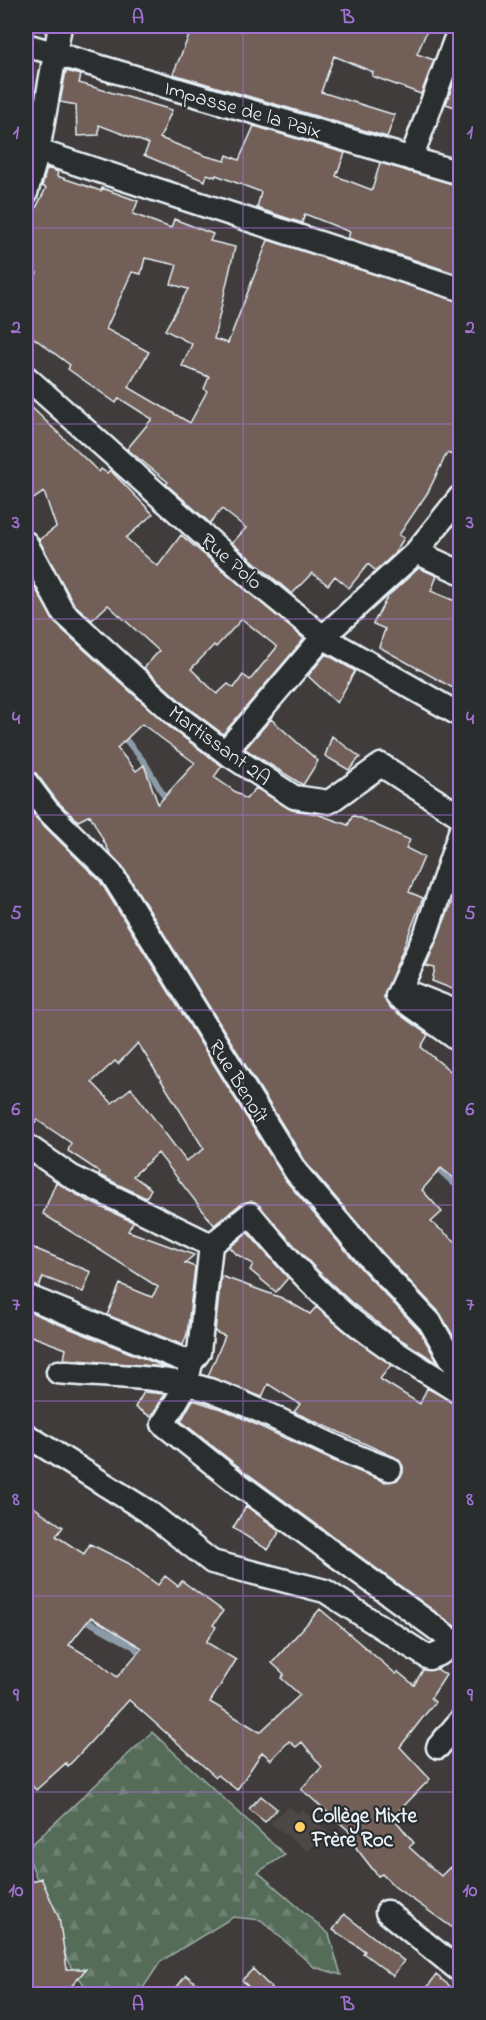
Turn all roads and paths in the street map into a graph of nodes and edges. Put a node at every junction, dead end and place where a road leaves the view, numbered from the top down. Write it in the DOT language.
graph roads {
  1 [pos="60,26"];
  2 [pos="460,27"];
  3 [pos="26,45"];
  4 [pos="54,54"];
  5 [pos="32,149"];
  6 [pos="411,159"];
  7 [pos="460,173"];
  8 [pos="26,193"];
  9 [pos="460,289"];
  10 [pos="26,377"];
  11 [pos="460,497"];
  12 [pos="26,543"];
  13 [pos="416,552"];
  14 [pos="460,572"];
  15 [pos="323,637"];
  16 [pos="460,715"];
  17 [pos="225,752"];
  18 [pos="26,783"];
  19 [pos="460,816"];
  20 [pos="460,832"];
  21 [pos="400,989"];
  22 [pos="460,1013"];
  23 [pos="460,1049"];
  24 [pos="26,1145"];
  25 [pos="211,1245"];
  26 [pos="26,1296"];
  27 [pos="58,1372"];
  28 [pos="189,1374"];
  29 [pos="460,1374"];
  30 [pos="460,1393"];
  31 [pos="26,1435"];
  32 [pos="390,1469"];
  33 [pos="458,1644"];
  34 [pos="460,1721"];
  35 [pos="438,1747"];
  36 [pos="387,1912"];
  37 [pos="460,1971"];
  1 -- 4 [label="street"];
  2 -- 6 [label="street"];
  3 -- 4 [label="street, Impasse de la Paix"];
  4 -- 5 [label="street"];
  4 -- 6 [label="street, Impasse de la Paix"];
  5 -- 8 [label="street"];
  5 -- 9 [label="street"];
  6 -- 7 [label="street, Impasse de la Paix"];
  10 -- 15 [label="street, Rue Polo"];
  11 -- 13 [label="street"];
  12 -- 17 [label="street, Martissant 2A"];
  13 -- 14 [label="street"];
  13 -- 15 [label="street"];
  15 -- 16 [label="street, Rue Polo"];
  15 -- 17 [label="street"];
  17 -- 19 [label="street, Martissant 2A"];
  18 -- 29 [label="street, Rue Benoît"];
  20 -- 21 [label="street"];
  21 -- 22 [label="street"];
  21 -- 23 [label="street"];
  24 -- 25 [label="street"];
  25 -- 28 [label="street"];
  25 -- 30 [label="street"];
  26 -- 28 [label="street"];
  27 -- 28 [label="street"];
  28 -- 32 [label="street"];
  28 -- 33 [label="street"];
  31 -- 33 [label="street"];
  34 -- 35 [label="street"];
  36 -- 37 [label="street"];
}
